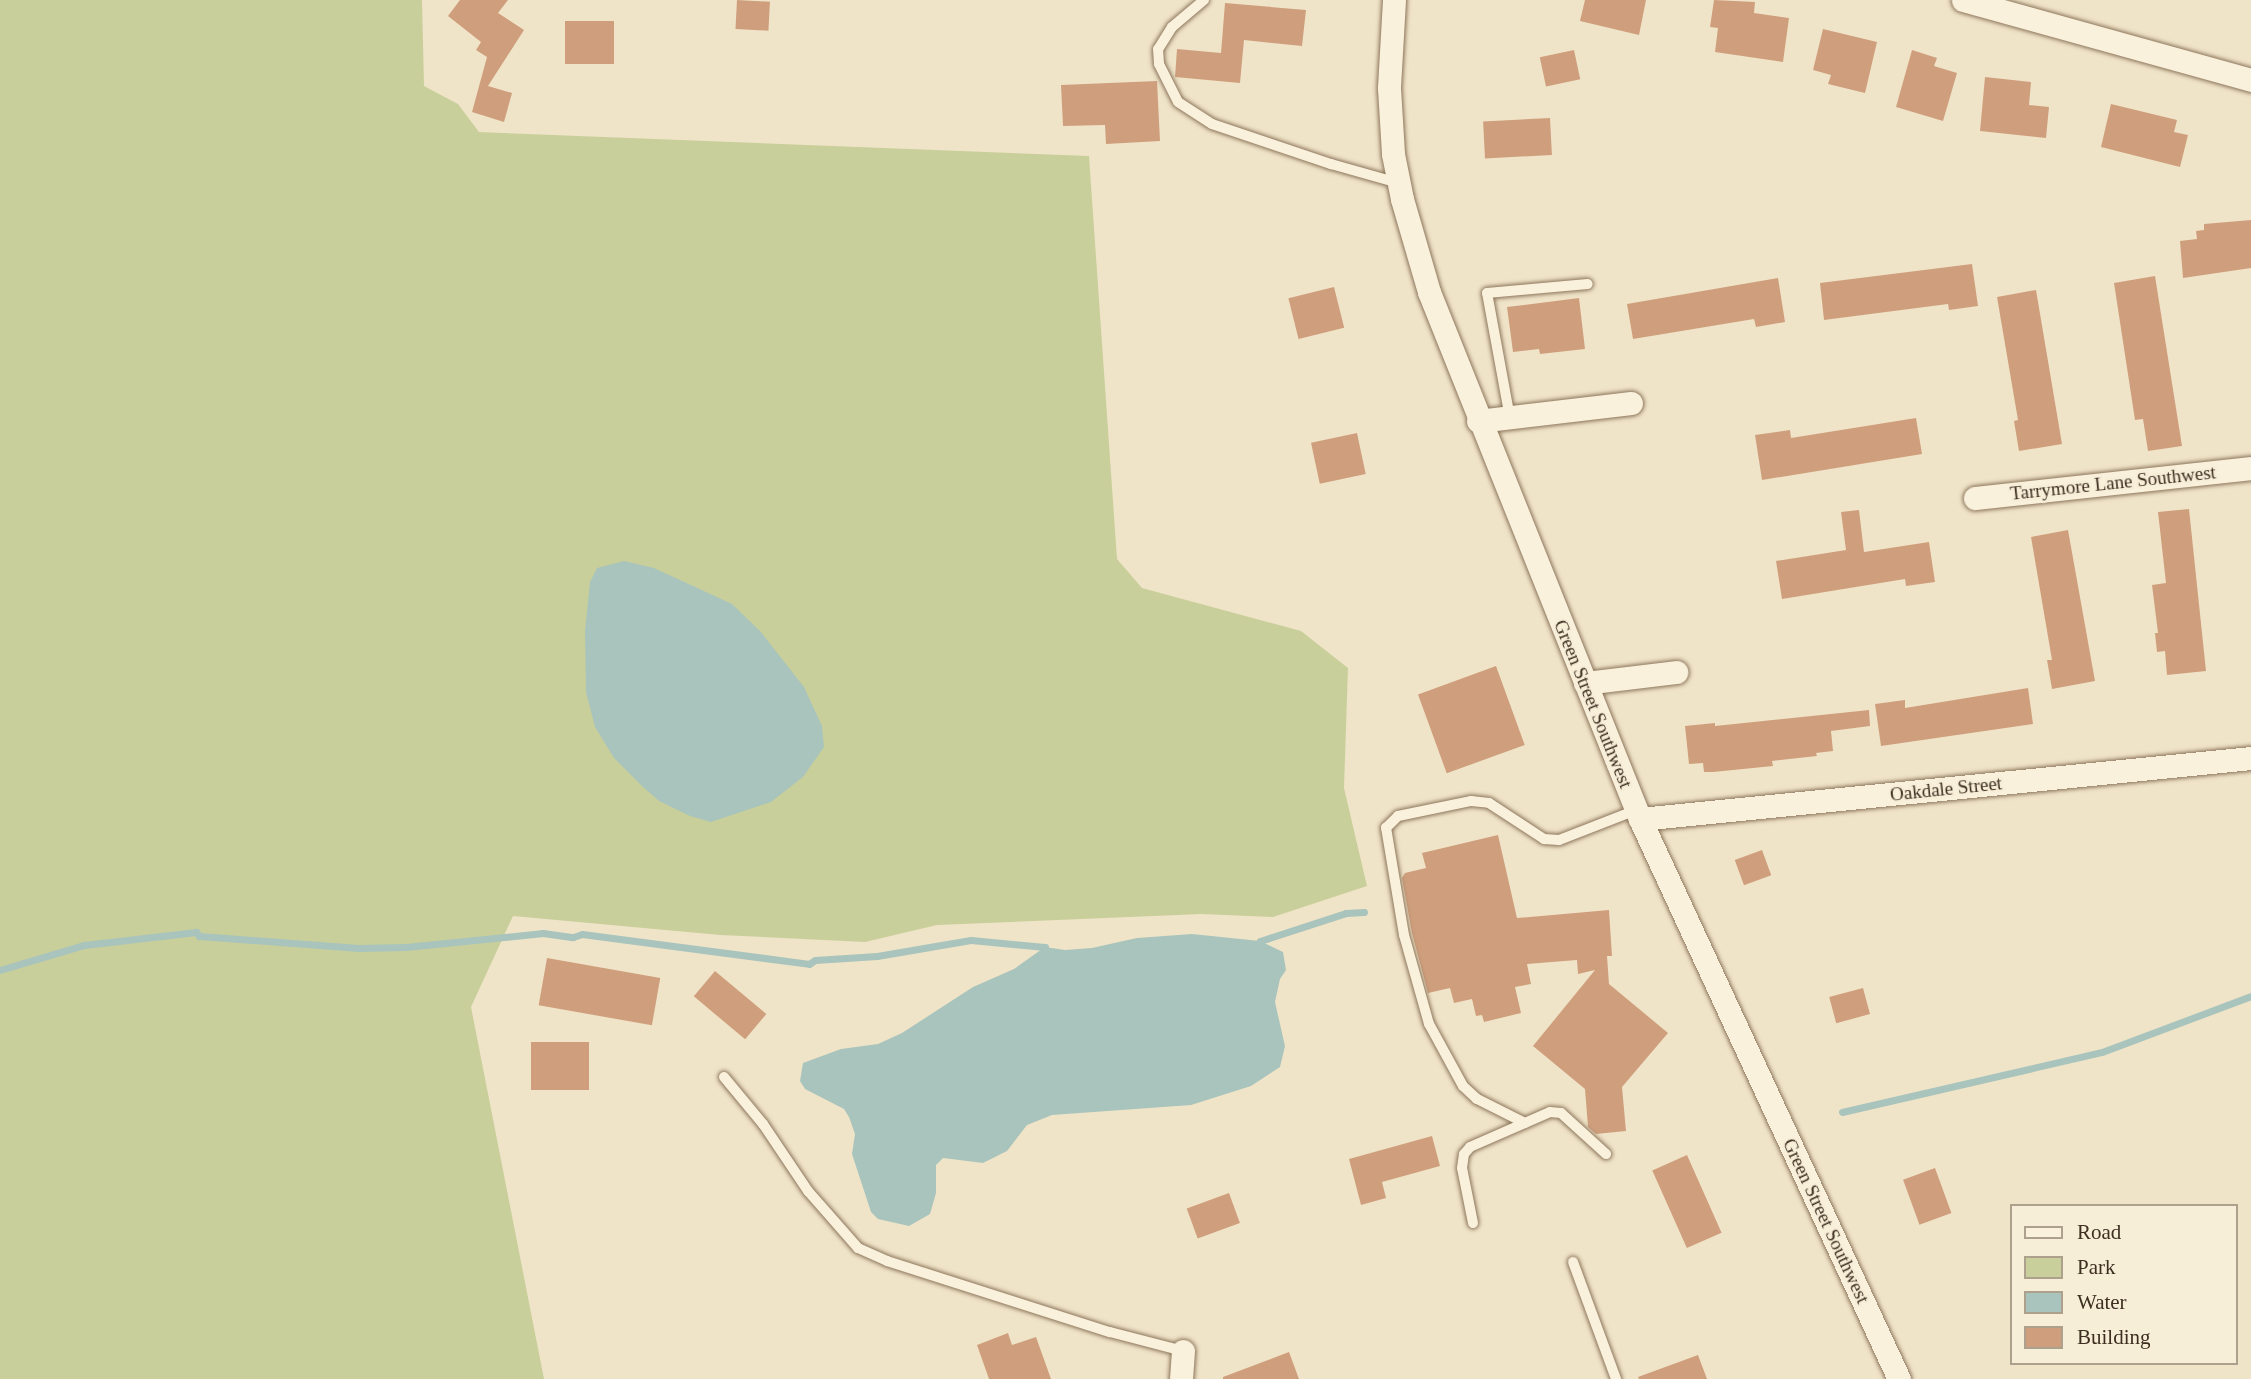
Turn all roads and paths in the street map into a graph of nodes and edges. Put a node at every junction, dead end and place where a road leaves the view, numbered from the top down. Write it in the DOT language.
graph roads {
  1 [pos="1204,0"];
  2 [pos="1394,0"];
  3 [pos="1963,0"];
  4 [pos="2251,80"];
  5 [pos="1398,183"];
  6 [pos="1588,284"];
  7 [pos="1632,403"];
  8 [pos="1510,418"];
  9 [pos="1479,421"];
  10 [pos="2251,468"];
  11 [pos="1975,498"];
  12 [pos="1676,672"];
  13 [pos="1585,683"];
  14 [pos="2251,758"];
  15 [pos="1638,814"];
  16 [pos="724,1077"];
  17 [pos="1525,1123"];
  18 [pos="1606,1154"];
  19 [pos="1472,1223"];
  20 [pos="1573,1262"];
  21 [pos="1183,1351"];
  22 [pos="1181,1379"];
  23 [pos="1616,1379"];
  24 [pos="1899,1379"];
  1 -- 5 [label="lane"];
  2 -- 5 [label="street, Green Street Southwest"];
  3 -- 4 [label="street"];
  5 -- 9 [label="street, Green Street Southwest"];
  6 -- 8 [label="lane"];
  7 -- 8 [label="street"];
  8 -- 9 [label="street"];
  9 -- 13 [label="street, Green Street Southwest"];
  10 -- 11 [label="street, Tarrymore Lane Southwest"];
  12 -- 13 [label="street"];
  13 -- 15 [label="street, Green Street Southwest"];
  14 -- 15 [label="street, Oakdale Street"];
  15 -- 17 [label="lane"];
  15 -- 24 [label="street, Green Street Southwest"];
  16 -- 21 [label="lane"];
  17 -- 18 [label="lane"];
  17 -- 19 [label="lane"];
  20 -- 23 [label="lane"];
  21 -- 22 [label="street"];
}
